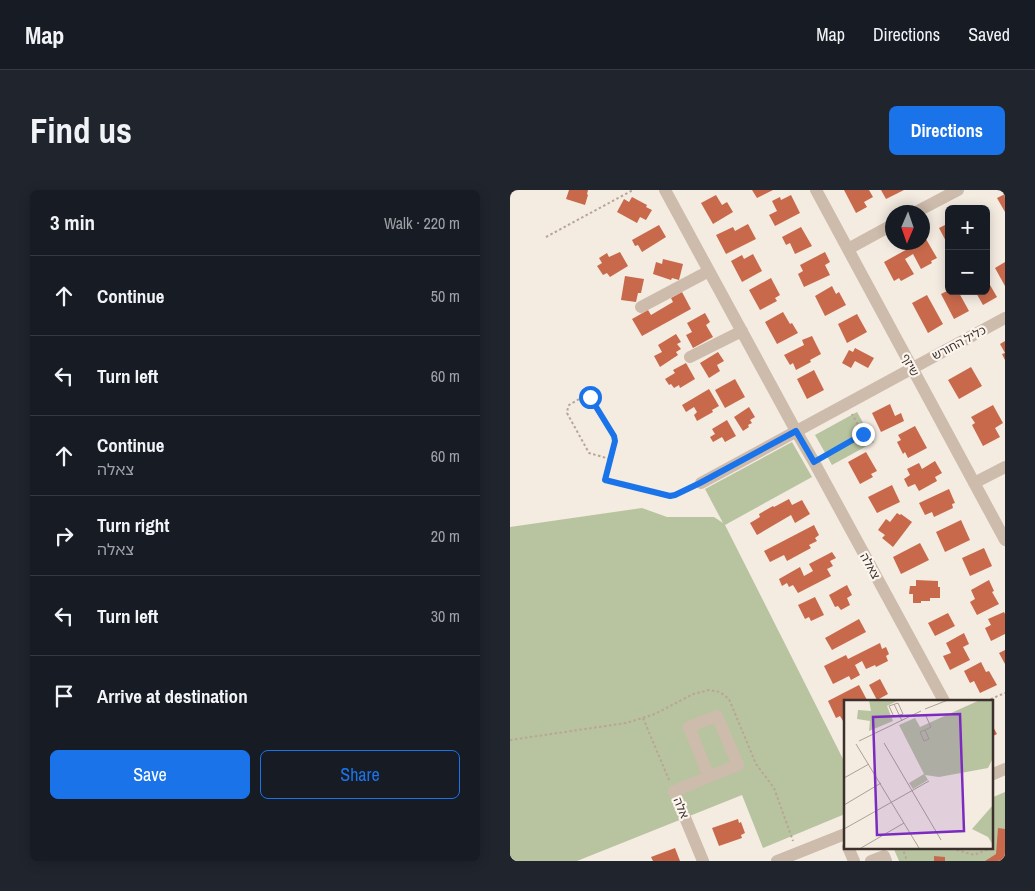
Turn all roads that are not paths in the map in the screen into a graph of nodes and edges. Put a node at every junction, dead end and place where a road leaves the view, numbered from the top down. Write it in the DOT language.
graph roads {
  1 [pos="665,190"];
  2 [pos="816,190"];
  3 [pos="958,190"];
  4 [pos="929,205"];
  5 [pos="885,229"];
  6 [pos="848,250"];
  7 [pos="709,271"];
  8 [pos="641,307"];
  9 [pos="1005,318"];
  10 [pos="742,331"];
  11 [pos="690,357"];
  12 [pos="912,368"];
  13 [pos="796,431"];
  14 [pos="1005,467"];
  15 [pos="700,483"];
  16 [pos="974,483"];
  17 [pos="1005,540"];
  18 [pos="943,700"];
  19 [pos="1005,770"];
  20 [pos="992,775"];
  21 [pos="709,777"];
  22 [pos="844,836"];
  23 [pos="848,848"];
  24 [pos="703,861"];
  25 [pos="776,861"];
  26 [pos="854,861"];
  27 [pos="871,861"];
  28 [pos="886,861"];
  1 -- 7 [label="street, צאלה"];
  2 -- 6 [label="street, שיזף"];
  3 -- 4 [label="street"];
  5 -- 6 [label="street"];
  6 -- 12 [label="street, שיזף"];
  7 -- 8 [label="street"];
  7 -- 10 [label="street, צאלה"];
  9 -- 12 [label="street, כליל החורש"];
  10 -- 11 [label="street"];
  10 -- 13 [label="street, צאלה"];
  12 -- 13 [label="street"];
  12 -- 16 [label="street, שיזף"];
  13 -- 15 [label="street"];
  13 -- 18 [label="street, צאלה"];
  14 -- 16 [label="street"];
  16 -- 17 [label="street, שיזף"];
  19 -- 20 [label="street"];
  21 -- 21 [label="street, אלה"];
  21 -- 24 [label="street, אלה"];
  22 -- 25 [label="street"];
  23 -- 26 [label="street"];
  27 -- 28 [label="street"];
}
